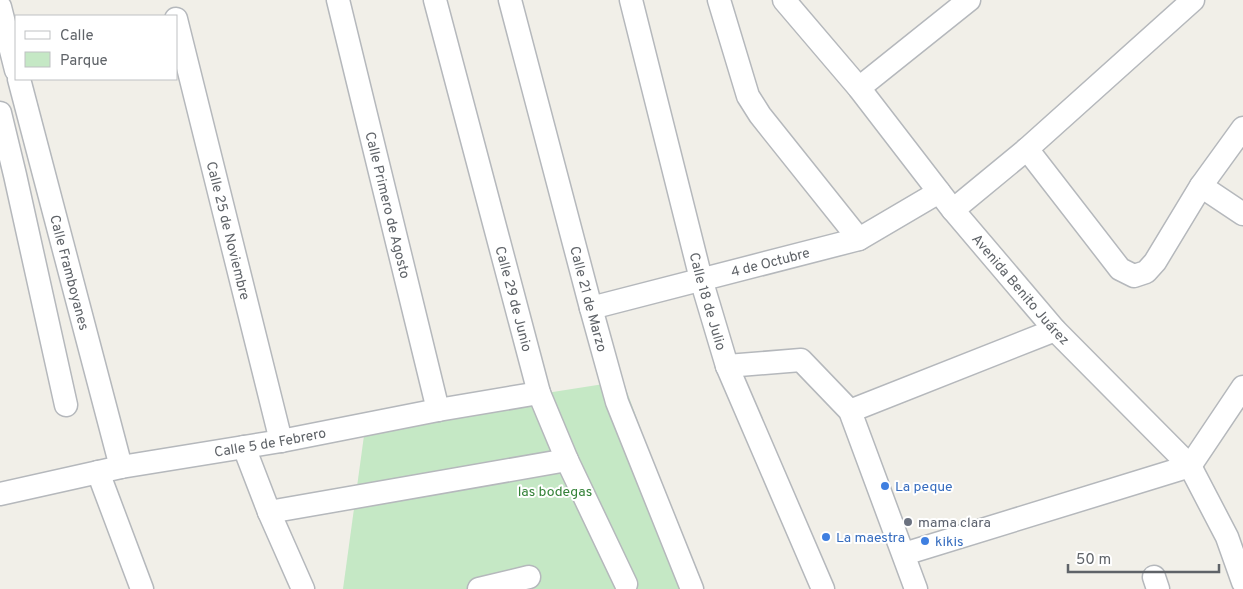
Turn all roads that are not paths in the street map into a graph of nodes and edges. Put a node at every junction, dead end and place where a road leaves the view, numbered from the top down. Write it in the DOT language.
graph roads {
  1 [pos="172,0"];
  2 [pos="338,0"];
  3 [pos="435,0"];
  4 [pos="510,0"];
  5 [pos="631,0"];
  6 [pos="719,0"];
  7 [pos="784,0"];
  8 [pos="968,0"];
  9 [pos="1193,0"];
  10 [pos="0,7"];
  11 [pos="175,15"];
  12 [pos="178,26"];
  13 [pos="15,66"];
  14 [pos="19,80"];
  15 [pos="859,88"];
  16 [pos="0,113"];
  17 [pos="1243,128"];
  18 [pos="1027,149"];
  19 [pos="8,177"];
  20 [pos="1201,186"];
  21 [pos="939,192"];
  22 [pos="953,210"];
  23 [pos="1243,214"];
  24 [pos="859,239"];
  25 [pos="701,279"];
  26 [pos="591,308"];
  27 [pos="1055,330"];
  28 [pos="727,366"];
  29 [pos="1243,387"];
  30 [pos="539,393"];
  31 [pos="66,405"];
  32 [pos="438,410"];
  33 [pos="850,411"];
  34 [pos="281,441"];
  35 [pos="244,447"];
  36 [pos="567,460"];
  37 [pos="1190,466"];
  38 [pos="121,467"];
  39 [pos="98,472"];
  40 [pos="0,494"];
  41 [pos="270,512"];
  42 [pos="904,554"];
  43 [pos="529,577"];
  44 [pos="1243,582"];
  45 [pos="626,584"];
  46 [pos="142,589"];
  47 [pos="303,589"];
  48 [pos="478,589"];
  49 [pos="692,589"];
  50 [pos="823,589"];
  51 [pos="916,589"];
  1 -- 11 [label="street, Calle 25 de Noviembre"];
  2 -- 32 [label="street, Calle Primero de Agosto"];
  3 -- 30 [label="street, Calle 29 de Junio"];
  4 -- 26 [label="street, Calle 21 de Marzo"];
  5 -- 25 [label="street, Calle 18 de Julio"];
  6 -- 24 [label="street"];
  7 -- 15 [label="street, Avenida Benito Juárez"];
  8 -- 15 [label="street"];
  9 -- 18 [label="street"];
  10 -- 13 [label="street"];
  12 -- 34 [label="street, Calle 25 de Noviembre"];
  14 -- 38 [label="street, Calle Framboyanes"];
  15 -- 21 [label="street, Avenida Benito Juárez"];
  16 -- 19 [label="street"];
  17 -- 20 [label="street"];
  18 -- 20 [label="street"];
  18 -- 22 [label="street"];
  19 -- 31 [label="street"];
  20 -- 23 [label="street"];
  21 -- 22 [label="street, Avenida Benito Juárez"];
  21 -- 24 [label="street, 4 de Octubre"];
  22 -- 27 [label="street, Avenida Benito Juárez"];
  24 -- 25 [label="street, 4 de Octubre"];
  25 -- 26 [label="street, 4 de Octubre"];
  25 -- 28 [label="street, Calle 18 de Julio"];
  26 -- 49 [label="street, Calle 21 de Marzo"];
  27 -- 33 [label="street"];
  27 -- 37 [label="street, Avenida Benito Juárez"];
  28 -- 33 [label="street"];
  28 -- 50 [label="street, Calle 18 de Julio"];
  29 -- 37 [label="street"];
  30 -- 32 [label="street, Calle 5 de Febrero"];
  30 -- 36 [label="street, Calle 29 de Junio"];
  32 -- 34 [label="street, Calle 5 de Febrero"];
  33 -- 42 [label="street"];
  34 -- 35 [label="street, Calle 5 de Febrero"];
  35 -- 38 [label="street, Calle 5 de Febrero"];
  35 -- 41 [label="street"];
  36 -- 41 [label="street"];
  36 -- 45 [label="street, Calle 29 de Junio"];
  37 -- 42 [label="street"];
  37 -- 44 [label="street, Avenida Benito Juárez"];
  38 -- 39 [label="street, Calle 5 de Febrero"];
  39 -- 40 [label="street, Calle 5 de Febrero"];
  39 -- 46 [label="street"];
  41 -- 47 [label="street"];
  42 -- 51 [label="street"];
  43 -- 48 [label="street"];
}
